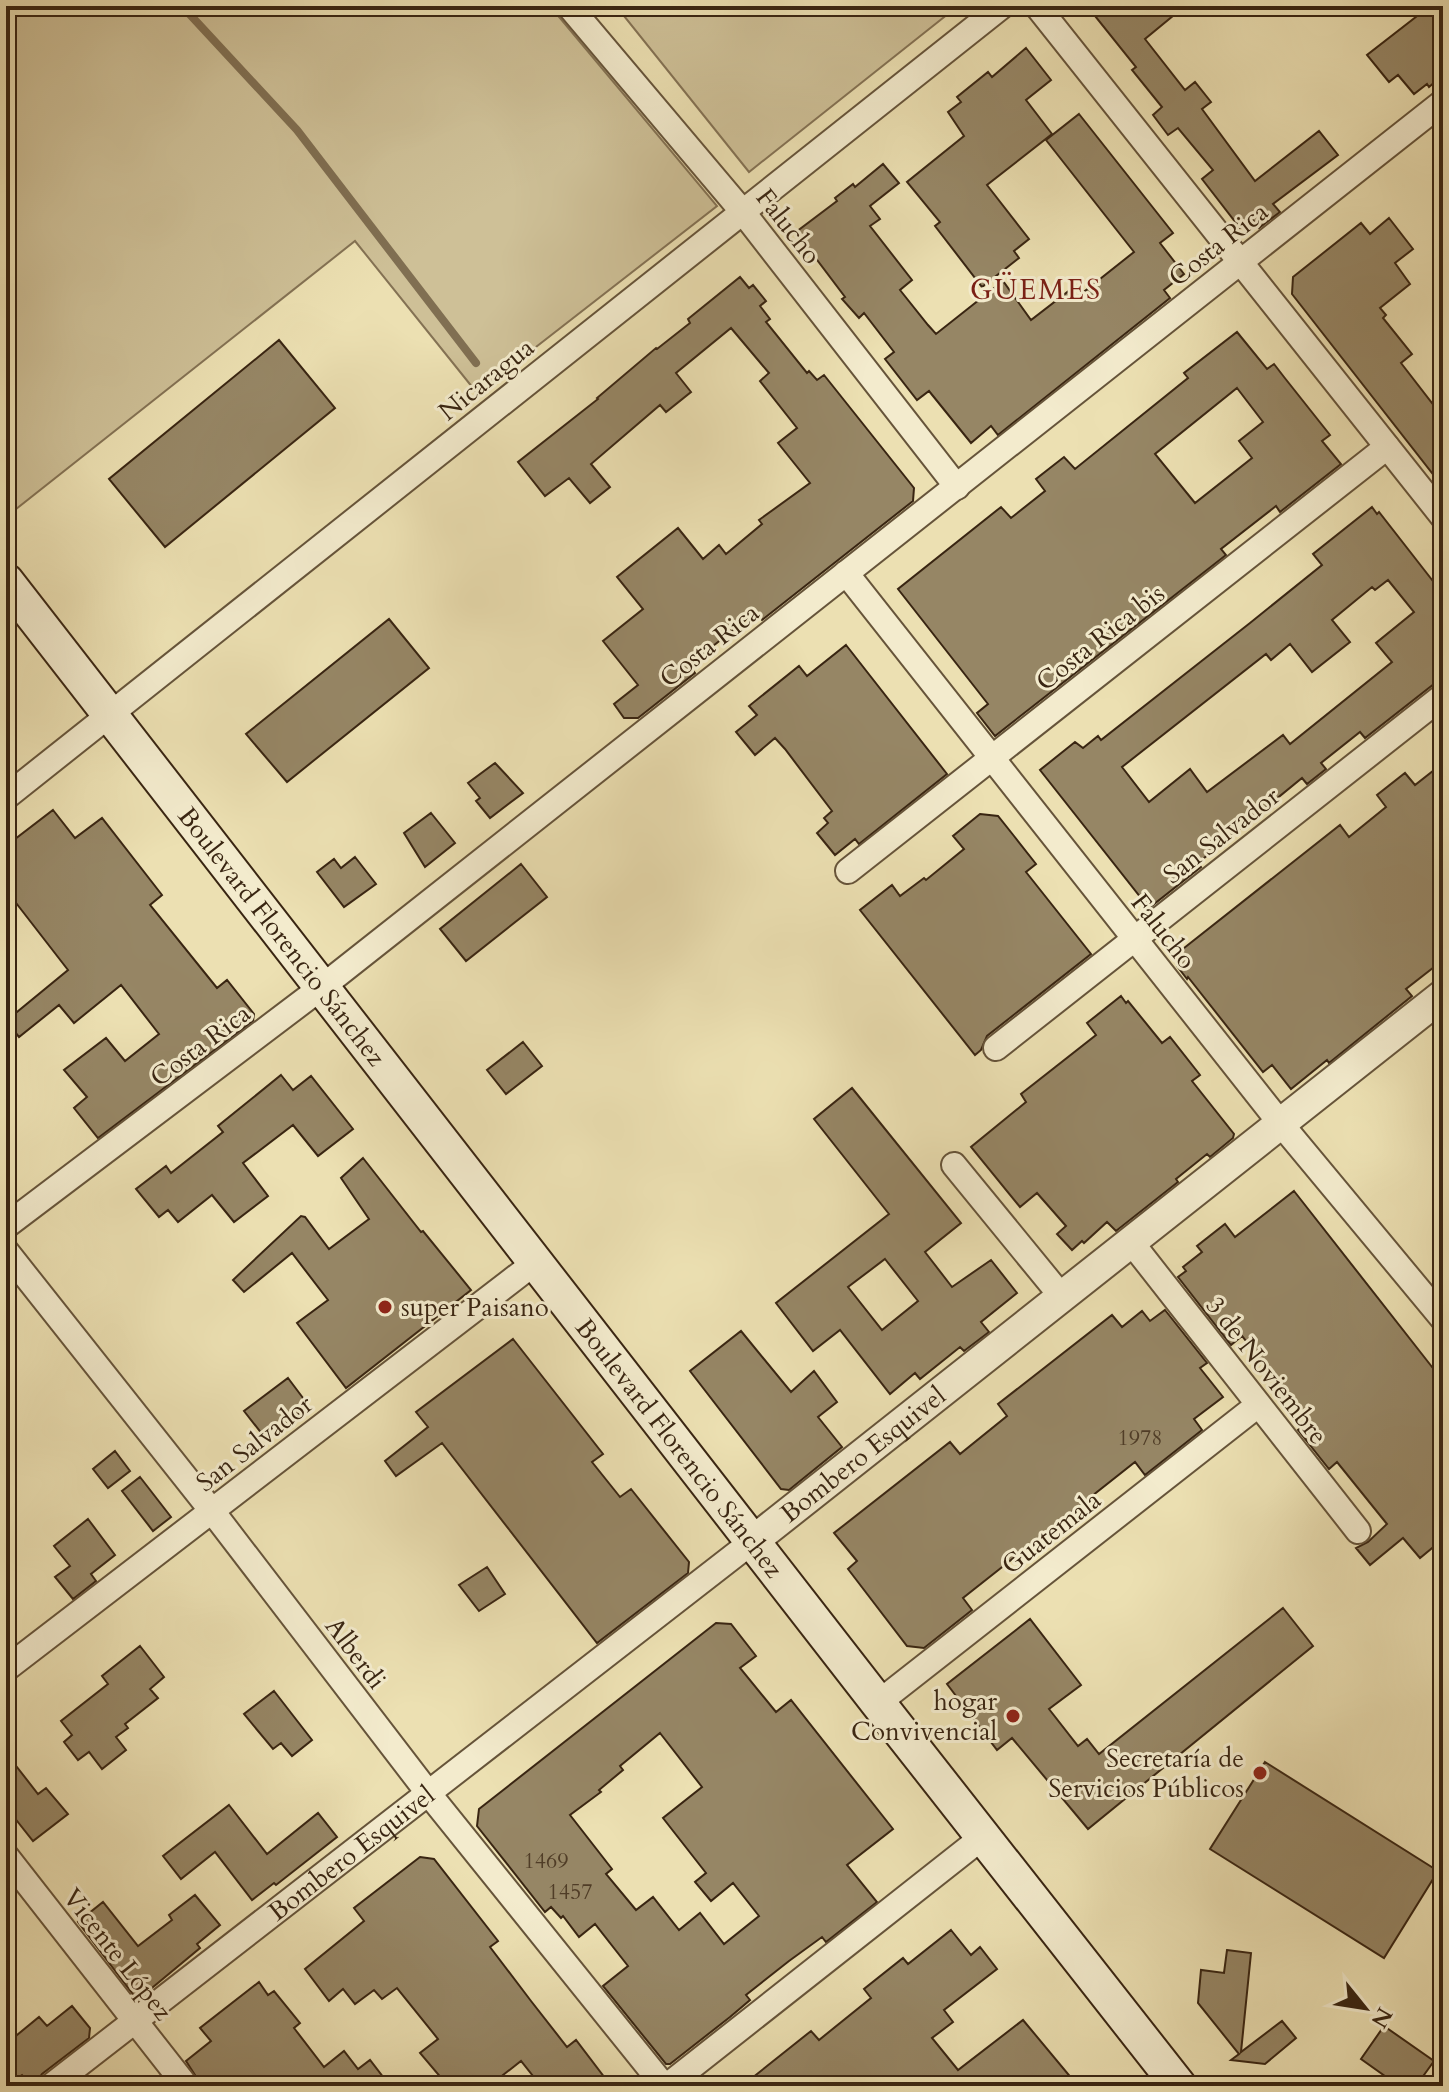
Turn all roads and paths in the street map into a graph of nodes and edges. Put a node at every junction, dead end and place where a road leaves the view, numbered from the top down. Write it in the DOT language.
graph roads {
  1 [pos="569,6"];
  2 [pos="1002,6"];
  3 [pos="1037,6"];
  4 [pos="1443,102"];
  5 [pos="742,211"];
  6 [pos="1241,262"];
  7 [pos="1387,447"];
  8 [pos="957,487"];
  9 [pos="1443,517"];
  10 [pos="846,573"];
  11 [pos="6,581"];
  12 [pos="1443,696"];
  13 [pos="110,716"];
  14 [pos="992,758"];
  15 [pos="6,797"];
  16 [pos="848,871"];
  17 [pos="1135,938"];
  18 [pos="322,987"];
  19 [pos="1443,995"];
  20 [pos="996,1048"];
  21 [pos="1281,1124"];
  22 [pos="954,1165"];
  23 [pos="6,1226"];
  24 [pos="1131,1242"];
  25 [pos="6,1251"];
  26 [pos="537,1261"];
  27 [pos="1062,1297"];
  28 [pos="1443,1319"];
  29 [pos="1258,1405"];
  30 [pos="212,1511"];
  31 [pos="1358,1531"];
  32 [pos="753,1541"];
  33 [pos="6,1669"];
  34 [pos="878,1703"];
  35 [pos="429,1794"];
  36 [pos="984,1836"];
  37 [pos="6,1856"];
  38 [pos="134,2022"];
  39 [pos="51,2086"];
  40 [pos="186,2086"];
  41 [pos="666,2086"];
  42 [pos="1179,2086"];
  1 -- 5 [label="street, Falucho"];
  2 -- 5 [label="street, Nicaragua"];
  3 -- 6 [label="street"];
  4 -- 6 [label="street, Costa Rica"];
  5 -- 8 [label="street, Falucho"];
  5 -- 13 [label="street, Nicaragua"];
  6 -- 7 [label="street"];
  6 -- 8 [label="street, Costa Rica"];
  7 -- 9 [label="street"];
  7 -- 14 [label="street, Costa Rica bis"];
  8 -- 10 [label="street, Costa Rica"];
  10 -- 14 [label="street, Falucho"];
  10 -- 18 [label="street, Costa Rica"];
  11 -- 13 [label="main road, Boulevard Florencio Sánchez"];
  12 -- 17 [label="street, San Salvador"];
  13 -- 15 [label="street, Nicaragua"];
  13 -- 18 [label="main road, Boulevard Florencio Sánchez"];
  14 -- 16 [label="street, Costa Rica bis"];
  14 -- 17 [label="street, Falucho"];
  17 -- 20 [label="street, San Salvador"];
  17 -- 21 [label="street, Falucho"];
  18 -- 23 [label="street, Costa Rica"];
  18 -- 26 [label="main road, Boulevard Florencio Sánchez"];
  19 -- 21 [label="street, Bombero Esquivel"];
  21 -- 24 [label="street, Bombero Esquivel"];
  21 -- 28 [label="street, Falucho"];
  22 -- 27 [label="street"];
  24 -- 27 [label="street, Bombero Esquivel"];
  24 -- 29 [label="street, 3 de Noviembre"];
  25 -- 30 [label="street, Alberdi"];
  26 -- 30 [label="street, San Salvador"];
  26 -- 32 [label="main road, Boulevard Florencio Sánchez"];
  27 -- 32 [label="street, Bombero Esquivel"];
  29 -- 31 [label="street, 3 de Noviembre"];
  29 -- 34 [label="street, Guatemala"];
  30 -- 33 [label="street, San Salvador"];
  30 -- 35 [label="street, Alberdi"];
  32 -- 34 [label="main road, Boulevard Florencio Sánchez"];
  32 -- 35 [label="street, Bombero Esquivel"];
  34 -- 36 [label="main road, Boulevard Florencio Sánchez"];
  35 -- 38 [label="street, Bombero Esquivel"];
  35 -- 41 [label="street, Alberdi"];
  36 -- 41 [label="street"];
  36 -- 42 [label="main road, Boulevard Florencio Sánchez"];
  37 -- 38 [label="street, Vicente López"];
  38 -- 39 [label="street, Bombero Esquivel"];
  38 -- 40 [label="street, Vicente López"];
}
